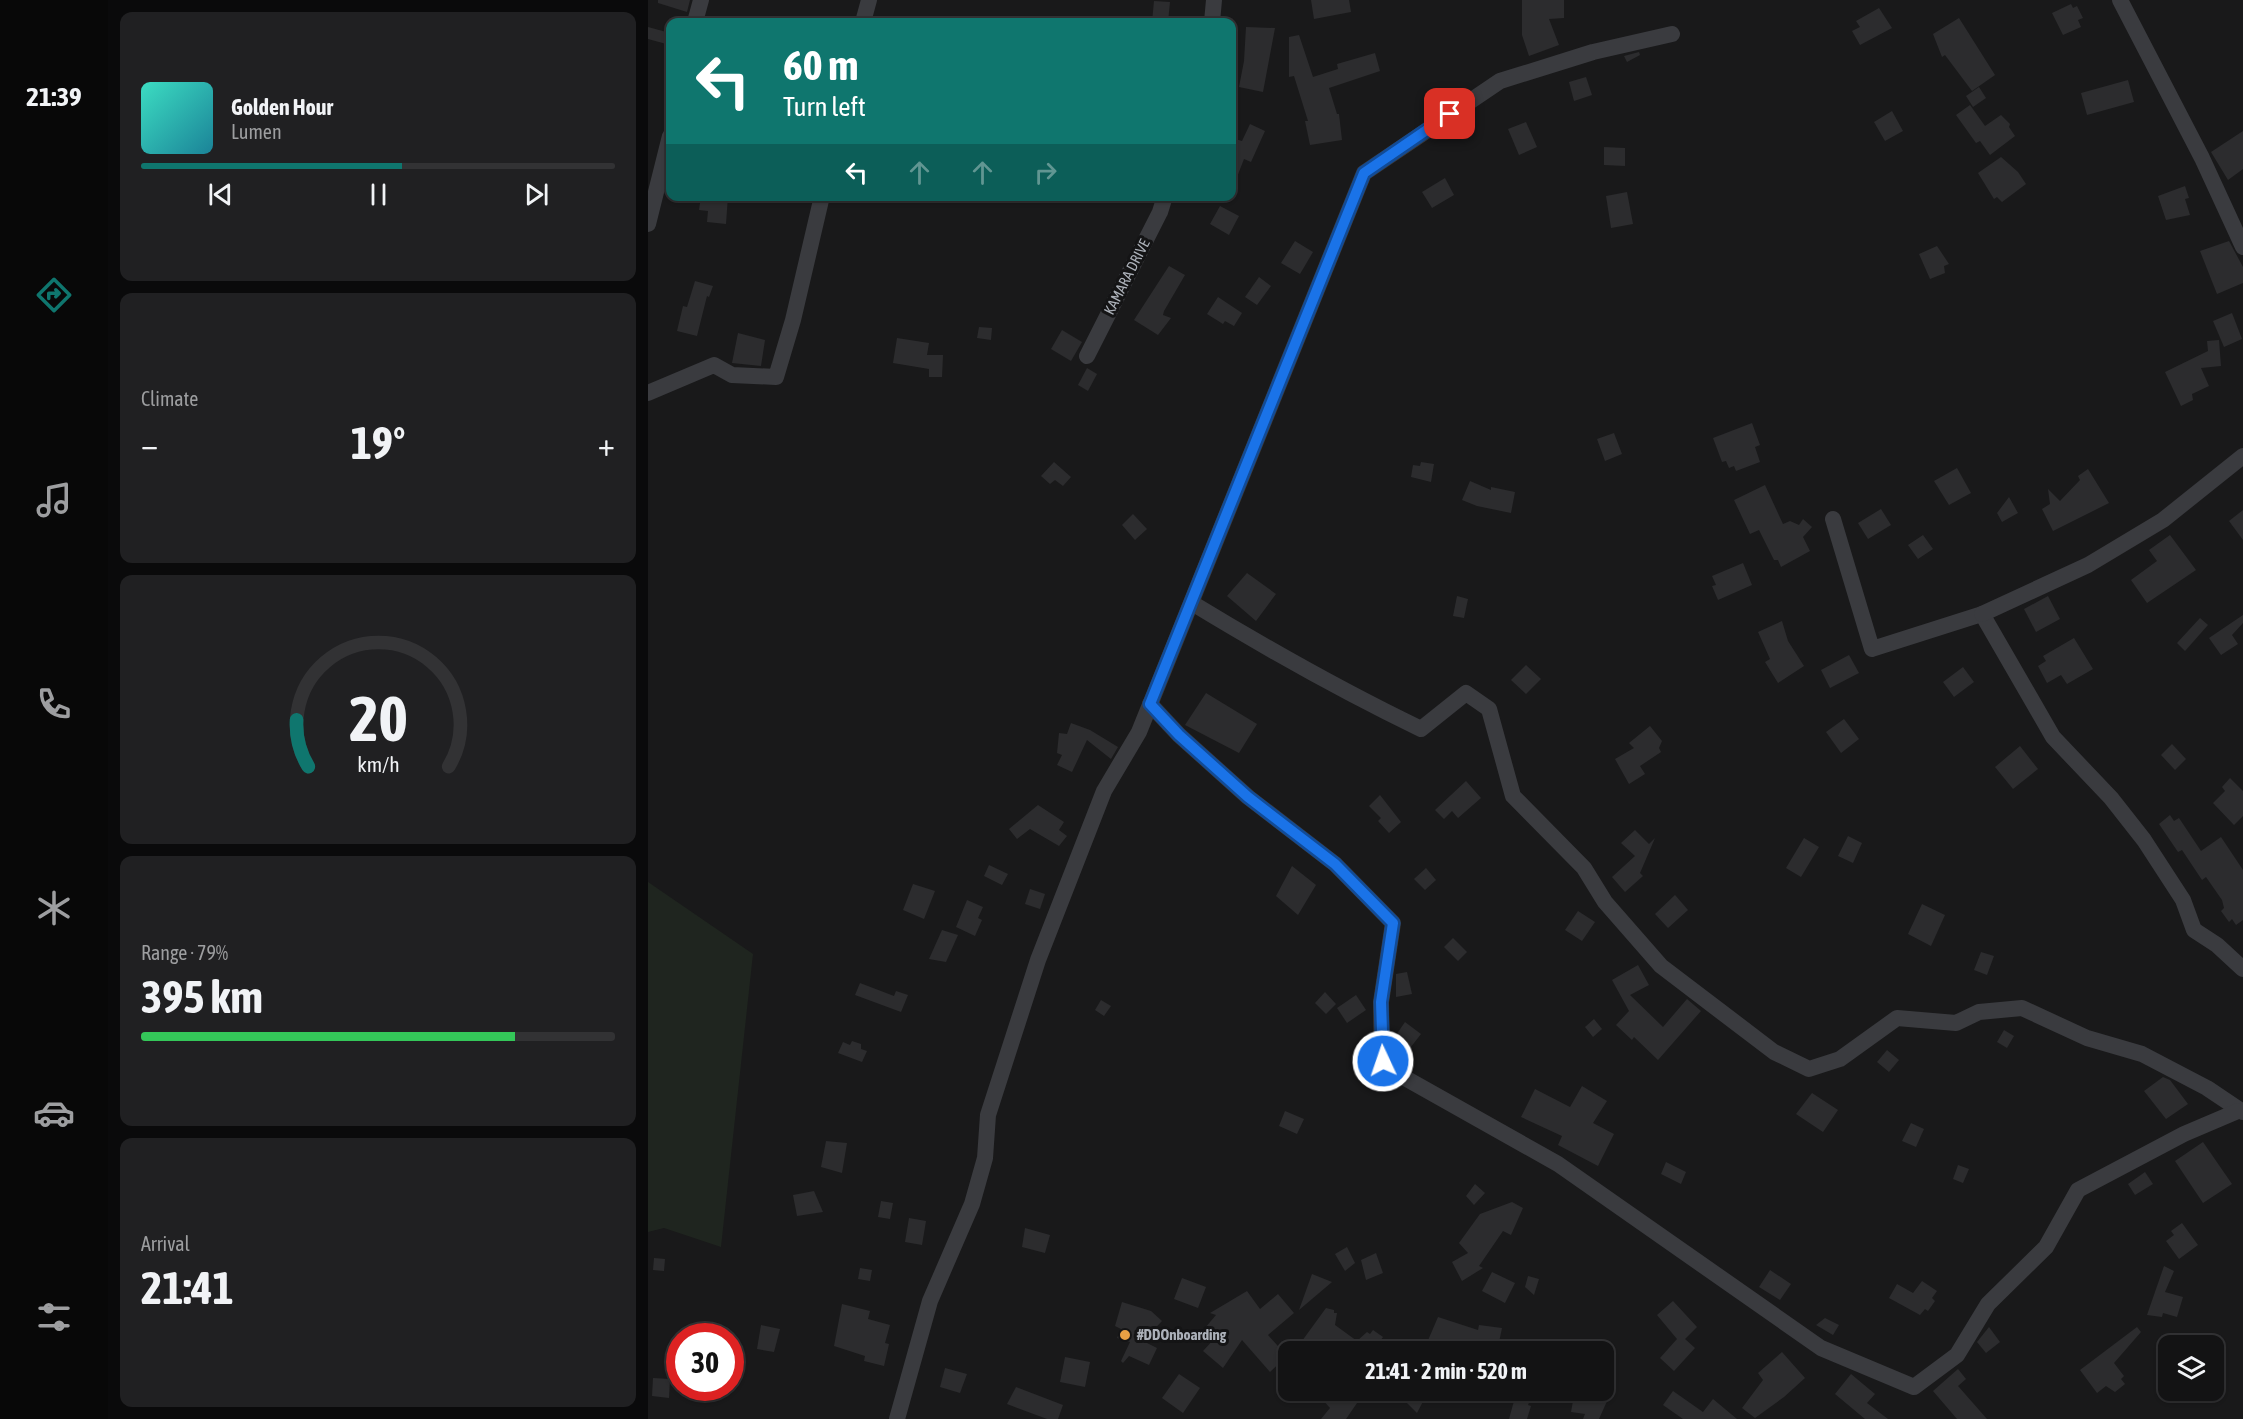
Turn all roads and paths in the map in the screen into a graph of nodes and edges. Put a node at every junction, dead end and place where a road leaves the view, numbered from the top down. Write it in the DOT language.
graph roads {
  1 [pos="701,0"];
  2 [pos="869,0"];
  3 [pos="1214,0"];
  4 [pos="2120,0"];
  5 [pos="696,18"];
  6 [pos="864,18"];
  7 [pos="1212,18"];
  8 [pos="1672,34"];
  9 [pos="666,152"];
  10 [pos="821,201"];
  11 [pos="1163,201"];
  12 [pos="648,224"];
  13 [pos="2243,247"];
  14 [pos="1087,356"];
  15 [pos="648,393"];
  16 [pos="2243,456"];
  17 [pos="1833,519"];
  18 [pos="1192,603"];
  19 [pos="1982,614"];
  20 [pos="1150,704"];
  21 [pos="2243,969"];
  22 [pos="2241,1111"];
  23 [pos="897,1419"];
  1 -- 5 [label="street"];
  2 -- 6 [label="street"];
  3 -- 7 [label="street"];
  4 -- 13 [label="street"];
  8 -- 18 [label="street"];
  9 -- 12 [label="street"];
  10 -- 15 [label="street"];
  11 -- 14 [label="street, KAMARA DRIVE"];
  16 -- 19 [label="street"];
  17 -- 19 [label="street"];
  18 -- 20 [label="street"];
  18 -- 22 [label="street"];
  19 -- 21 [label="street"];
  20 -- 22 [label="street"];
  20 -- 23 [label="street"];
}
